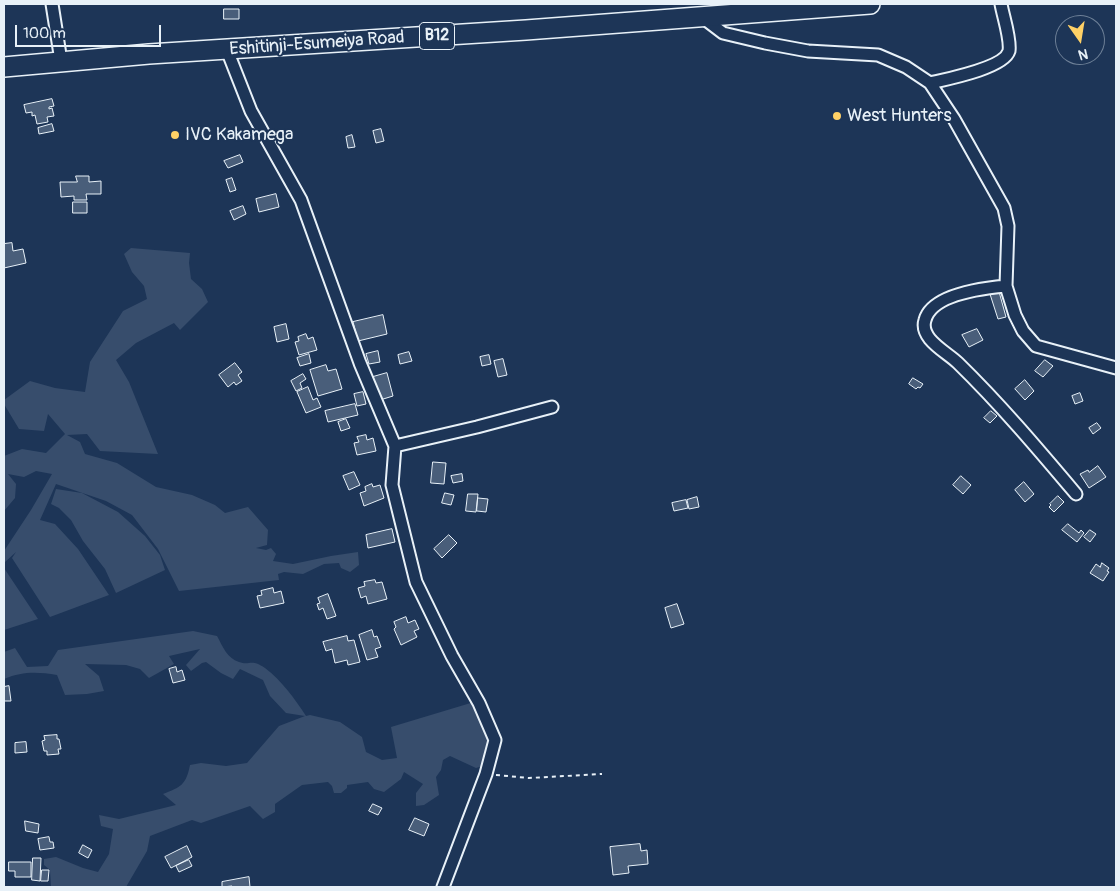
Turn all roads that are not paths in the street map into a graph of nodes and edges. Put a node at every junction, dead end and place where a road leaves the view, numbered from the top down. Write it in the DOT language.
graph roads {
  1 [pos="52,4"];
  2 [pos="870,4"];
  3 [pos="1001,4"];
  4 [pos="701,16"];
  5 [pos="227,50"];
  6 [pos="62,61"];
  7 [pos="4,67"];
  8 [pos="930,83"];
  9 [pos="1006,286"];
  10 [pos="1116,368"];
  11 [pos="552,406"];
  12 [pos="395,446"];
  13 [pos="1076,494"];
  14 [pos="443,887"];
  1 -- 6 [label="street"];
  2 -- 4 [label="highway, Eshitinji-Esumeiya Road / B12"];
  3 -- 8 [label="street"];
  4 -- 5 [label="highway, Eshitinji-Esumeiya Road / B12"];
  4 -- 8 [label="street"];
  5 -- 6 [label="highway, Eshitinji-Esumeiya Road / B12"];
  5 -- 12 [label="street"];
  6 -- 7 [label="highway, Eshitinji-Esumeiya Road / B12"];
  8 -- 9 [label="street"];
  9 -- 10 [label="street"];
  9 -- 13 [label="street"];
  11 -- 12 [label="street"];
  12 -- 14 [label="street"];
}
